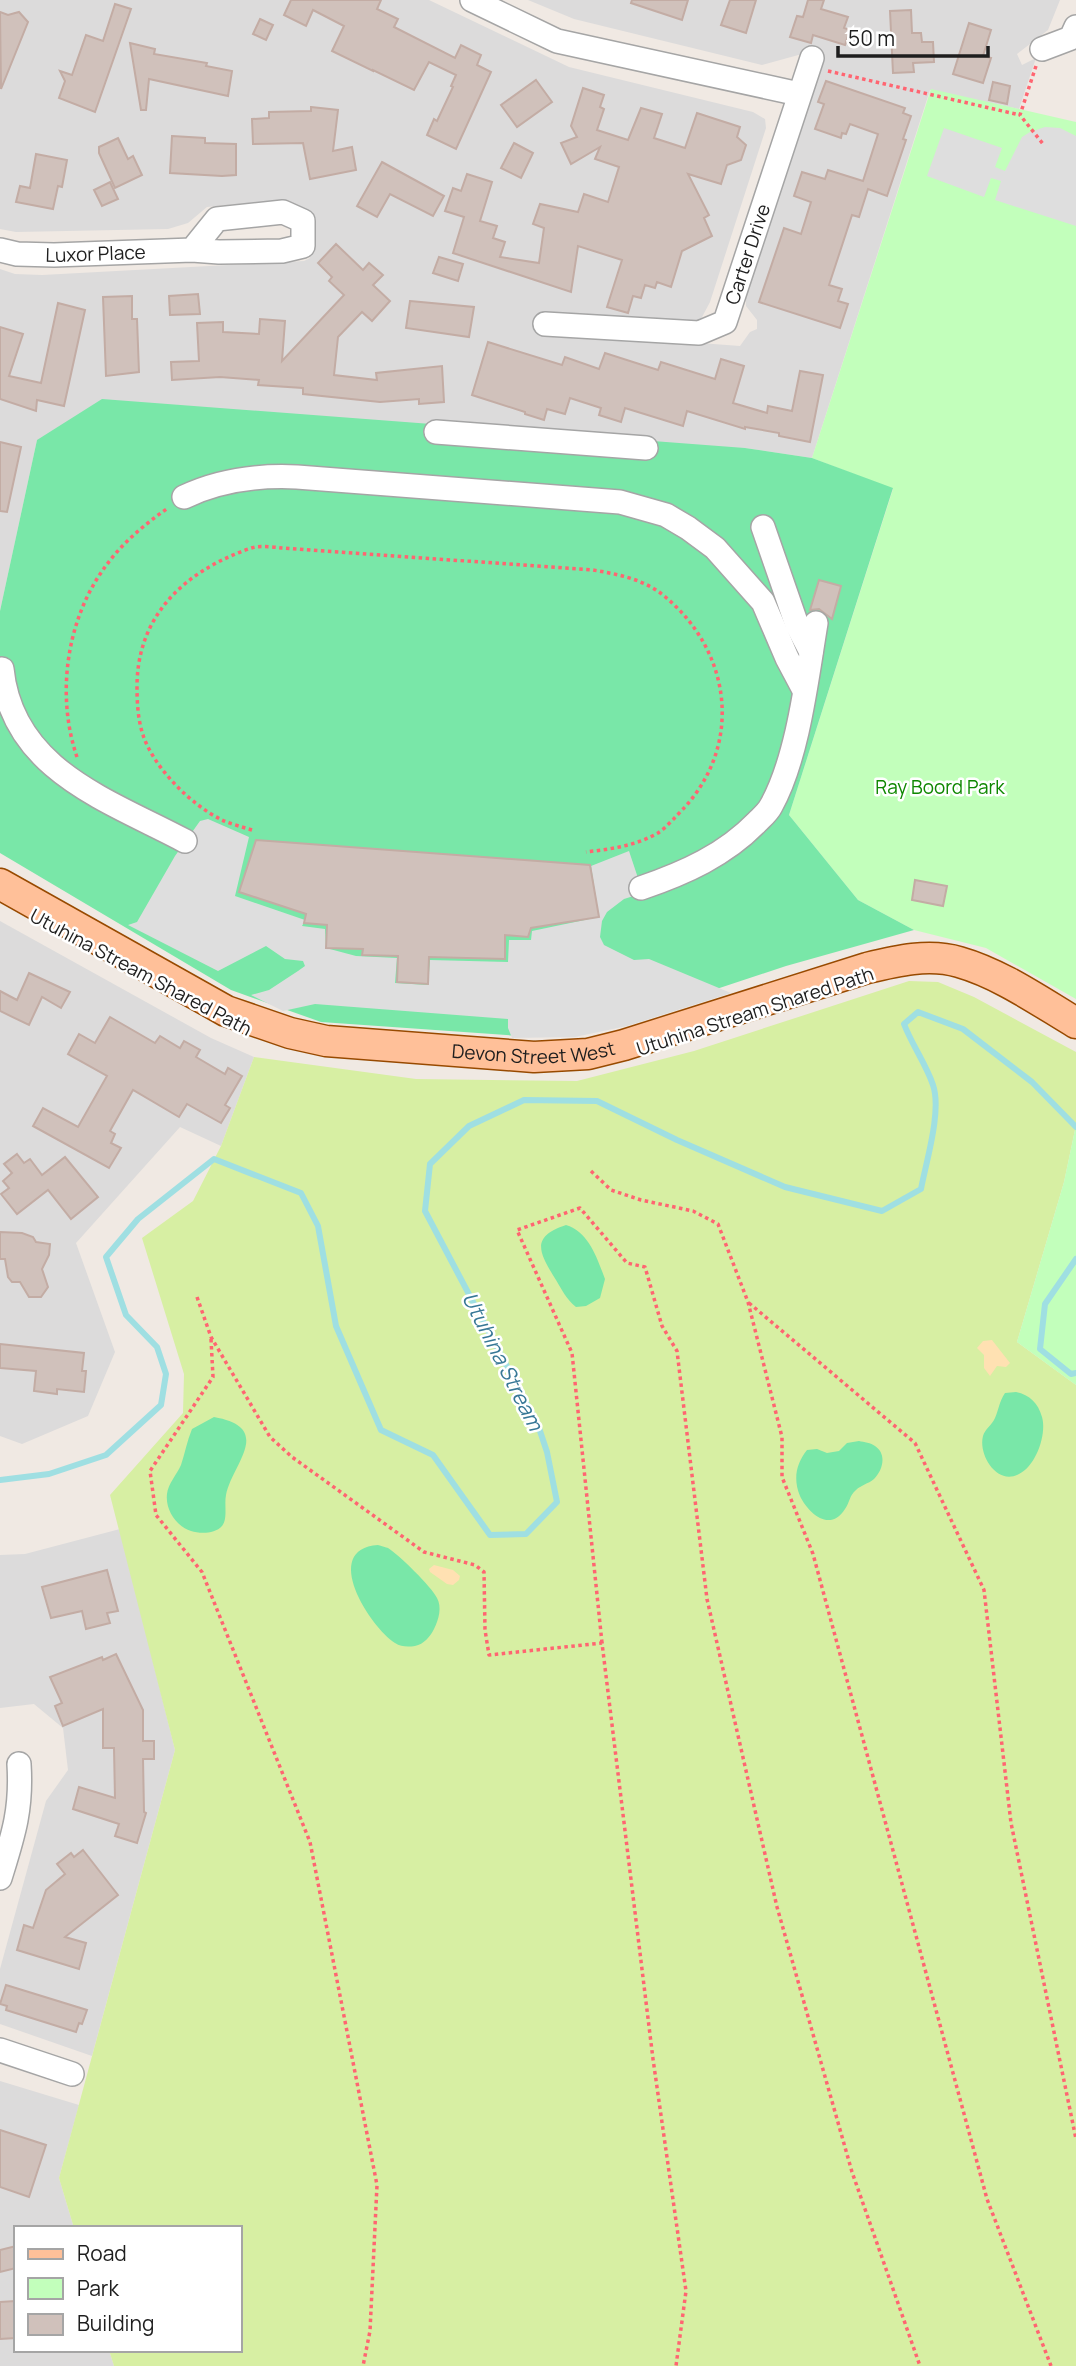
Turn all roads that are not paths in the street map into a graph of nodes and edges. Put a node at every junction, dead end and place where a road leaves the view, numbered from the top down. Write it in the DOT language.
graph roads {
  1 [pos="472,0"];
  2 [pos="1074,36"];
  3 [pos="1041,53"];
  4 [pos="814,63"];
  5 [pos="799,94"];
  6 [pos="0,250"];
  7 [pos="192,250"];
  8 [pos="545,324"];
  9 [pos="436,432"];
  10 [pos="646,448"];
  11 [pos="184,497"];
  12 [pos="763,527"];
  13 [pos="816,623"];
  14 [pos="811,652"];
  15 [pos="2,670"];
  16 [pos="804,690"];
  17 [pos="185,841"];
  18 [pos="0,884"];
  19 [pos="641,888"];
  20 [pos="1076,1023"];
  21 [pos="19,1764"];
  22 [pos="0,1878"];
  23 [pos="0,2050"];
  24 [pos="72,2074"];
  1 -- 5 [label="street"];
  2 -- 3 [label="street"];
  4 -- 5 [label="street, Carter Drive"];
  5 -- 8 [label="street, Carter Drive"];
  6 -- 7 [label="street, Luxor Place"];
  9 -- 10 [label="street"];
  11 -- 16 [label="street"];
  12 -- 14 [label="street"];
  13 -- 14 [label="street"];
  14 -- 16 [label="street"];
  15 -- 17 [label="street"];
  16 -- 19 [label="street"];
  18 -- 20 [label="main road, Devon Street West"];
  21 -- 22 [label="street"];
  23 -- 24 [label="street"];
}
